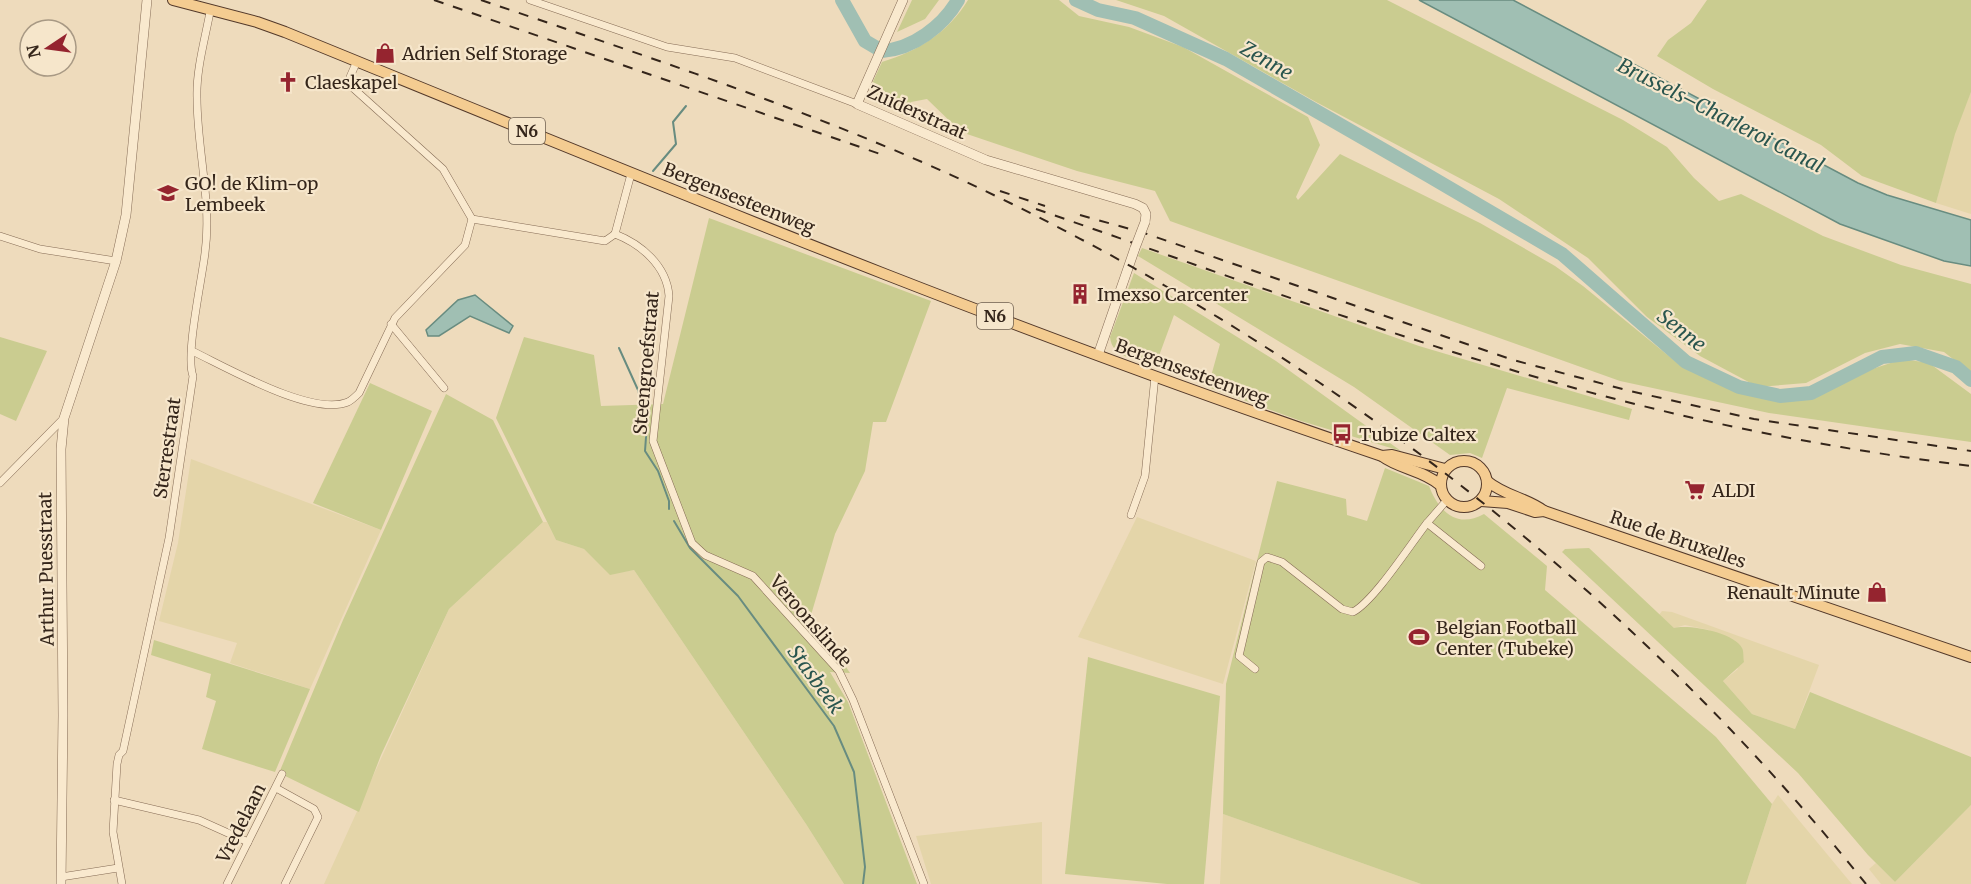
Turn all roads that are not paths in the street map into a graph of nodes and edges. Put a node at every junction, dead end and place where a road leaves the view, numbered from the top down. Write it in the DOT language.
graph roads {
  1 [pos="147,0"];
  2 [pos="173,0"];
  3 [pos="530,0"];
  4 [pos="903,0"];
  5 [pos="210,12"];
  6 [pos="357,62"];
  7 [pos="857,104"];
  8 [pos="631,174"];
  9 [pos="472,219"];
  10 [pos="615,234"];
  11 [pos="0,236"];
  12 [pos="116,261"];
  13 [pos="391,324"];
  14 [pos="192,351"];
  15 [pos="1098,355"];
  16 [pos="1155,376"];
  17 [pos="444,388"];
  18 [pos="64,418"];
  19 [pos="1294,426"];
  20 [pos="1382,456"];
  21 [pos="1445,469"];
  22 [pos="1487,481"];
  23 [pos="0,483"];
  24 [pos="1440,485"];
  25 [pos="1447,500"];
  26 [pos="1481,501"];
  27 [pos="678,511"];
  28 [pos="1544,511"];
  29 [pos="1131,515"];
  30 [pos="1427,523"];
  31 [pos="1481,566"];
  32 [pos="1971,657"];
  33 [pos="1256,669"];
  34 [pos="282,774"];
  35 [pos="276,788"];
  36 [pos="114,800"];
  37 [pos="248,842"];
  38 [pos="118,868"];
  39 [pos="61,881"];
  40 [pos="122,884"];
  41 [pos="227,884"];
  42 [pos="285,884"];
  43 [pos="924,884"];
  1 -- 12 [label="street, Arthur Puesstraat"];
  2 -- 5 [label="main road, Bergensesteenweg / N6"];
  3 -- 7 [label="street, Zuiderstraat"];
  4 -- 7 [label="street"];
  5 -- 6 [label="main road, Bergensesteenweg / N6"];
  5 -- 14 [label="street, Sterrestraat"];
  6 -- 8 [label="main road, Bergensesteenweg / N6"];
  6 -- 9 [label="street"];
  7 -- 15 [label="street, Zuiderstraat, bridge"];
  8 -- 10 [label="street"];
  8 -- 15 [label="main road, Bergensesteenweg / N6"];
  9 -- 10 [label="street"];
  9 -- 13 [label="street"];
  10 -- 27 [label="street, Steengroefstraat"];
  11 -- 12 [label="street"];
  12 -- 18 [label="street, Arthur Puesstraat"];
  13 -- 14 [label="street"];
  13 -- 17 [label="street"];
  14 -- 36 [label="street, Sterrestraat"];
  15 -- 16 [label="main road, Bergensesteenweg / N6"];
  16 -- 19 [label="main road, Bergensesteenweg / N6"];
  16 -- 29 [label="street"];
  18 -- 23 [label="street"];
  18 -- 39 [label="street, Arthur Puesstraat"];
  19 -- 20 [label="main road, Rue de Bruxelles / N6"];
  20 -- 21 [label="main road, Rue de Bruxelles / N6"];
  20 -- 24 [label="main road, Rue de Bruxelles / N6"];
  21 -- 22 [label="main road, Rue de Bruxelles"];
  21 -- 24 [label="main road"];
  22 -- 26 [label="main road"];
  22 -- 28 [label="main road, Rue de Bruxelles"];
  24 -- 25 [label="main road"];
  25 -- 26 [label="main road, Rue de Bruxelles"];
  25 -- 30 [label="street"];
  26 -- 28 [label="main road, Rue de Bruxelles"];
  27 -- 43 [label="street, Veroonslinde"];
  28 -- 32 [label="main road, Rue de Bruxelles"];
  30 -- 31 [label="street"];
  30 -- 33 [label="street"];
  34 -- 35 [label="street, Vredelaan"];
  35 -- 37 [label="street, Vredelaan"];
  35 -- 42 [label="street"];
  36 -- 37 [label="street"];
  36 -- 38 [label="street, Sterrestraat"];
  37 -- 41 [label="street, Vredelaan"];
  38 -- 39 [label="street"];
  38 -- 40 [label="street, Sterrestraat"];
}
